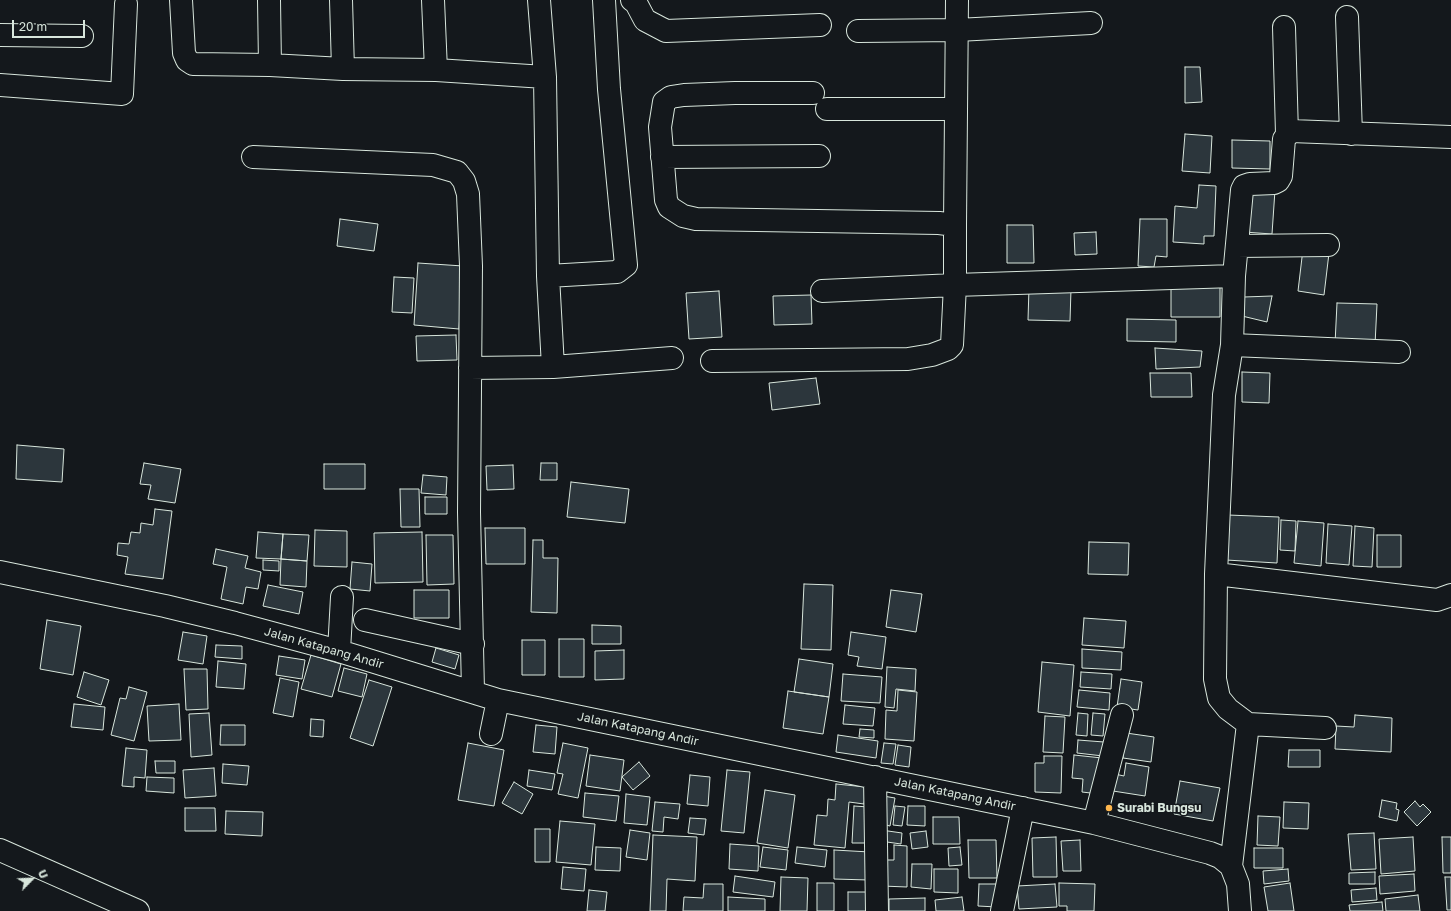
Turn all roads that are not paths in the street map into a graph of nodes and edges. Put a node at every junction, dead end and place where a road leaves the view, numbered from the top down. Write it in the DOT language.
graph roads {
  1 [pos="181,0"];
  2 [pos="269,0"];
  3 [pos="341,0"];
  4 [pos="432,0"];
  5 [pos="539,0"];
  6 [pos="604,0"];
  7 [pos="632,0"];
  8 [pos="957,0"];
  9 [pos="126,4"];
  10 [pos="1347,17"];
  11 [pos="1091,23"];
  12 [pos="820,25"];
  13 [pos="1284,27"];
  14 [pos="957,30"];
  15 [pos="858,31"];
  16 [pos="0,36"];
  17 [pos="82,36"];
  18 [pos="270,66"];
  19 [pos="343,69"];
  20 [pos="436,70"];
  21 [pos="545,77"];
  22 [pos="0,85"];
  23 [pos="956,109"];
  24 [pos="1287,134"];
  25 [pos="1351,134"];
  26 [pos="1451,137"];
  27 [pos="819,156"];
  28 [pos="662,157"];
  29 [pos="253,158"];
  30 [pos="955,225"];
  31 [pos="1328,245"];
  32 [pos="1237,246"];
  33 [pos="548,276"];
  34 [pos="1234,276"];
  35 [pos="955,285"];
  36 [pos="822,291"];
  37 [pos="1232,345"];
  38 [pos="1399,352"];
  39 [pos="672,358"];
  40 [pos="712,361"];
  41 [pos="553,367"];
  42 [pos="470,368"];
  43 [pos="0,572"];
  44 [pos="1216,574"];
  45 [pos="1451,596"];
  46 [pos="342,597"];
  47 [pos="365,620"];
  48 [pos="473,644"];
  49 [pos="338,651"];
  50 [pos="473,691"];
  51 [pos="498,700"];
  52 [pos="1122,715"];
  53 [pos="1248,724"];
  54 [pos="1325,728"];
  55 [pos="492,734"];
  56 [pos="875,777"];
  57 [pos="1023,808"];
  58 [pos="1094,823"];
  59 [pos="0,850"];
  60 [pos="1231,866"];
  61 [pos="138,911"];
  62 [pos="878,911"];
  63 [pos="1002,911"];
  64 [pos="1240,911"];
  1 -- 18 [label="street"];
  2 -- 18 [label="street"];
  3 -- 19 [label="street"];
  4 -- 20 [label="street"];
  5 -- 21 [label="street"];
  6 -- 33 [label="street"];
  7 -- 12 [label="street"];
  8 -- 14 [label="street"];
  9 -- 22 [label="street"];
  10 -- 25 [label="street"];
  11 -- 14 [label="street"];
  13 -- 24 [label="street"];
  14 -- 15 [label="street"];
  14 -- 23 [label="street"];
  16 -- 17 [label="street"];
  18 -- 19 [label="street"];
  19 -- 20 [label="street"];
  20 -- 21 [label="street"];
  21 -- 33 [label="street"];
  23 -- 28 [label="street"];
  23 -- 30 [label="street"];
  24 -- 25 [label="street"];
  24 -- 32 [label="street"];
  25 -- 26 [label="street"];
  27 -- 28 [label="street"];
  28 -- 30 [label="street"];
  29 -- 42 [label="street"];
  30 -- 35 [label="street"];
  31 -- 32 [label="street"];
  32 -- 34 [label="street"];
  33 -- 41 [label="street"];
  34 -- 35 [label="street"];
  34 -- 37 [label="street"];
  35 -- 36 [label="street"];
  35 -- 40 [label="street"];
  37 -- 38 [label="street"];
  37 -- 44 [label="street"];
  39 -- 41 [label="street"];
  41 -- 42 [label="street"];
  42 -- 48 [label="street"];
  43 -- 49 [label="street, Jalan Katapang Andir"];
  44 -- 45 [label="street"];
  44 -- 53 [label="street"];
  46 -- 49 [label="street"];
  47 -- 48 [label="street"];
  48 -- 50 [label="street"];
  49 -- 50 [label="street, Jalan Katapang Andir"];
  50 -- 51 [label="street, Jalan Katapang Andir"];
  51 -- 55 [label="street"];
  51 -- 56 [label="street, Jalan Katapang Andir"];
  52 -- 58 [label="street"];
  53 -- 54 [label="street"];
  53 -- 60 [label="street"];
  56 -- 57 [label="street, Jalan Katapang Andir"];
  56 -- 62 [label="street"];
  57 -- 58 [label="street, Jalan Katapang Andir"];
  57 -- 63 [label="street"];
  58 -- 60 [label="street, Jalan Katapang Andir"];
  59 -- 61 [label="street"];
  60 -- 64 [label="street"];
}
